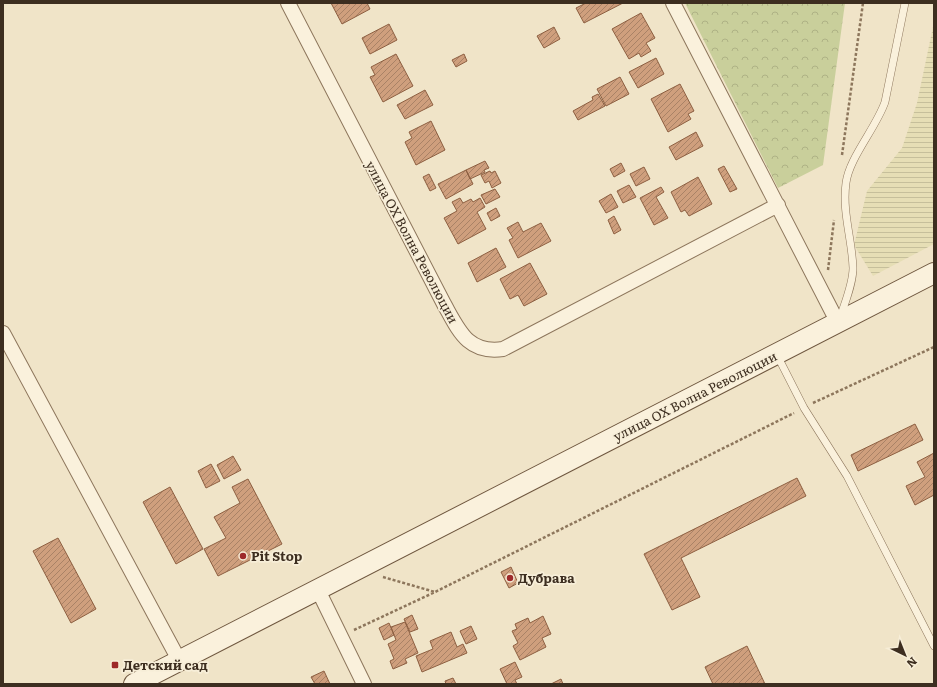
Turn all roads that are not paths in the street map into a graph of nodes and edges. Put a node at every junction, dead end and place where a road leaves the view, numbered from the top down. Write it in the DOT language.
graph roads {
  1 [pos="288,3"];
  2 [pos="673,3"];
  3 [pos="899,3"];
  4 [pos="905,3"];
  5 [pos="900,21"];
  6 [pos="778,206"];
  7 [pos="934,273"];
  8 [pos="838,323"];
  9 [pos="3,333"];
  10 [pos="777,354"];
  11 [pos="318,590"];
  12 [pos="933,642"];
  13 [pos="179,660"];
  14 [pos="134,684"];
  15 [pos="364,684"];
  1 -- 6 [label="street, улица ОХ Волна Революции"];
  2 -- 6 [label="street"];
  3 -- 5 [label="lane"];
  4 -- 5 [label="lane"];
  5 -- 8 [label="lane"];
  6 -- 8 [label="street"];
  7 -- 8 [label="main road, улица ОХ Волна Революции"];
  8 -- 10 [label="main road, улица ОХ Волна Революции"];
  9 -- 13 [label="street"];
  10 -- 11 [label="main road, улица ОХ Волна Революции"];
  10 -- 12 [label="lane"];
  11 -- 13 [label="main road, улица ОХ Волна Революции"];
  11 -- 15 [label="street"];
  13 -- 14 [label="main road, улица ОХ Волна Революции"];
}
